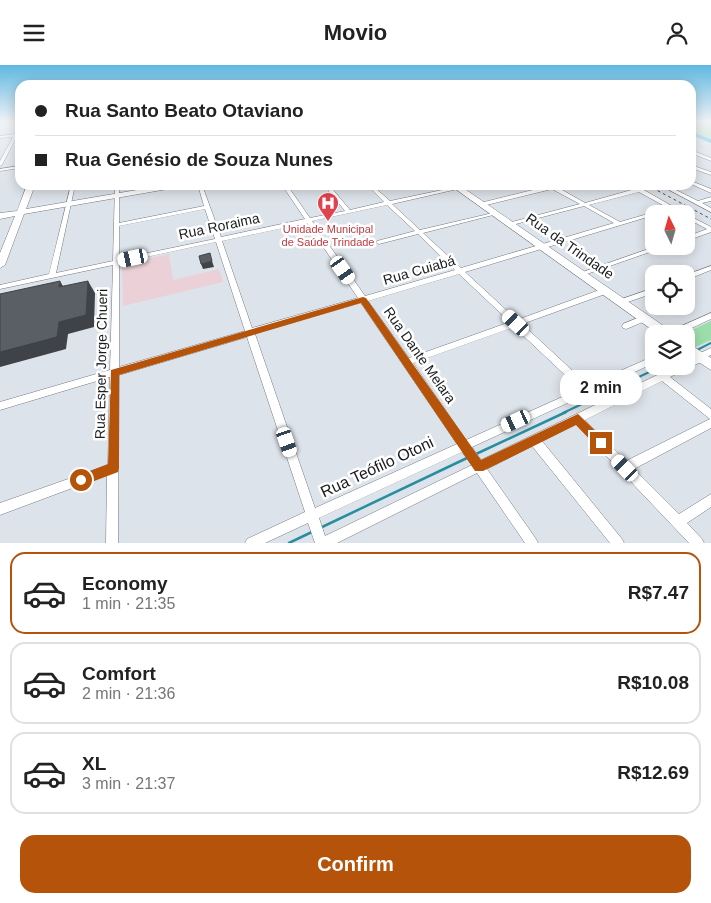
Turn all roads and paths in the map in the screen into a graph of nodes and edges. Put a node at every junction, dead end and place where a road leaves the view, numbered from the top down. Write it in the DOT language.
graph roads {
  1 [pos="13,143"];
  2 [pos="696,153"];
  3 [pos="711,160"];
  4 [pos="0,165"];
  5 [pos="15,168"];
  6 [pos="696,168"];
  7 [pos="0,170"];
  8 [pos="711,175"];
  9 [pos="696,184"];
  10 [pos="29,190"];
  11 [pos="72,190"];
  12 [pos="117,190"];
  13 [pos="144,190"];
  14 [pos="202,190"];
  15 [pos="287,190"];
  16 [pos="330,190"];
  17 [pos="374,190"];
  18 [pos="440,190"];
  19 [pos="462,190"];
  20 [pos="536,190"];
  21 [pos="558,190"];
  22 [pos="635,190"];
  23 [pos="641,190"];
  24 [pos="672,190"];
  25 [pos="711,191"];
  26 [pos="117,196"];
  27 [pos="711,199"];
  28 [pos="388,203"];
  29 [pos="697,203"];
  30 [pos="68,204"];
  31 [pos="482,204"];
  32 [pos="584,204"];
  33 [pos="668,205"];
  34 [pos="208,207"];
  35 [pos="711,210"];
  36 [pos="348,211"];
  37 [pos="20,212"];
  38 [pos="495,213"];
  39 [pos="0,216"];
  40 [pos="645,216"];
  41 [pos="308,220"];
  42 [pos="695,221"];
  43 [pos="510,224"];
  44 [pos="620,224"];
  45 [pos="116,225"];
  46 [pos="711,230"];
  47 [pos="420,232"];
  48 [pos="695,236"];
  49 [pos="218,239"];
  50 [pos="379,242"];
  51 [pos="542,247"];
  52 [pos="645,252"];
  53 [pos="116,261"];
  54 [pos="0,265"];
  55 [pos="711,268"];
  56 [pos="460,271"];
  57 [pos="582,274"];
  58 [pos="695,274"];
  59 [pos="52,275"];
  60 [pos="0,287"];
  61 [pos="605,291"];
  62 [pos="645,293"];
  63 [pos="363,299"];
  64 [pos="622,302"];
  65 [pos="711,316"];
  66 [pos="645,318"];
  67 [pos="516,323"];
  68 [pos="656,325"];
  69 [pos="690,325"];
  70 [pos="626,326"];
  71 [pos="250,333"];
  72 [pos="695,352"];
  73 [pos="706,358"];
  74 [pos="407,362"];
  75 [pos="645,363"];
  76 [pos="114,373"];
  77 [pos="667,375"];
  78 [pos="663,377"];
  79 [pos="586,389"];
  80 [pos="0,406"];
  81 [pos="711,415"];
  82 [pos="578,419"];
  83 [pos="711,423"];
  84 [pos="534,441"];
  85 [pos="464,445"];
  86 [pos="479,467"];
  87 [pos="113,468"];
  88 [pos="625,468"];
  89 [pos="711,500"];
  90 [pos="0,509"];
  91 [pos="312,515"];
  92 [pos="678,523"];
  93 [pos="112,543"];
  94 [pos="251,543"];
  95 [pos="322,543"];
  96 [pos="532,543"];
  97 [pos="618,543"];
  98 [pos="698,543"];
  1 -- 4 [label="street"];
  2 -- 3 [label="street"];
  5 -- 7 [label="street"];
  6 -- 8 [label="street"];
  9 -- 25 [label="street"];
  10 -- 37 [label="street"];
  11 -- 30 [label="street"];
  12 -- 26 [label="street, Rua Esper Jorge Chueri"];
  13 -- 26 [label="street"];
  14 -- 34 [label="street"];
  15 -- 41 [label="street, Rua Dante Melara"];
  16 -- 36 [label="street"];
  17 -- 28 [label="street"];
  18 -- 28 [label="street, Rua Roraima"];
  19 -- 31 [label="street, Rua da Trindade"];
  20 -- 31 [label="street"];
  21 -- 32 [label="street"];
  22 -- 32 [label="street"];
  23 -- 33 [label="street"];
  24 -- 29 [label="street"];
  26 -- 30 [label="street"];
  26 -- 45 [label="street, Rua Esper Jorge Chueri"];
  27 -- 29 [label="street"];
  28 -- 36 [label="street, Rua Roraima"];
  28 -- 47 [label="street"];
  29 -- 35 [label="street"];
  30 -- 37 [label="street"];
  30 -- 59 [label="street"];
  31 -- 38 [label="street, Rua da Trindade"];
  32 -- 43 [label="street"];
  32 -- 44 [label="street"];
  34 -- 45 [label="street"];
  34 -- 49 [label="street"];
  36 -- 41 [label="street, Rua Roraima"];
  37 -- 39 [label="street"];
  37 -- 54 [label="street"];
  38 -- 43 [label="street, Rua da Trindade"];
  38 -- 47 [label="street"];
  40 -- 44 [label="street, Rua Cuiabá"];
  41 -- 49 [label="street, Rua Roraima"];
  41 -- 63 [label="street, Rua Dante Melara"];
  42 -- 46 [label="street"];
  43 -- 51 [label="street, Rua da Trindade"];
  44 -- 51 [label="street, Rua Cuiabá"];
  45 -- 53 [label="street, Rua Esper Jorge Chueri"];
  46 -- 48 [label="street"];
  47 -- 50 [label="street"];
  47 -- 56 [label="street"];
  49 -- 53 [label="street, Rua Roraima"];
  49 -- 71 [label="street"];
  51 -- 56 [label="street, Rua Cuiabá"];
  51 -- 57 [label="street, Rua da Trindade"];
  52 -- 57 [label="street"];
  53 -- 59 [label="street, Rua Roraima"];
  53 -- 76 [label="street, Rua Esper Jorge Chueri"];
  55 -- 58 [label="street"];
  56 -- 63 [label="street, Rua Cuiabá"];
  56 -- 67 [label="street"];
  57 -- 61 [label="street, Rua da Trindade"];
  59 -- 60 [label="street, Rua Roraima"];
  61 -- 64 [label="street, Rua da Trindade"];
  61 -- 67 [label="street"];
  62 -- 64 [label="street"];
  63 -- 71 [label="street, Rua Cuiabá"];
  63 -- 74 [label="street, Rua Dante Melara"];
  64 -- 66 [label="street, Rua da Trindade"];
  65 -- 69 [label="street"];
  66 -- 68 [label="street, Rua da Trindade"];
  66 -- 70 [label="street"];
  67 -- 74 [label="street"];
  67 -- 79 [label="street"];
  71 -- 76 [label="street, Rua Cuiabá"];
  71 -- 91 [label="street"];
  72 -- 73 [label="street"];
  74 -- 85 [label="street, Rua Dante Melara"];
  75 -- 79 [label="street, Rua Teófilo Otoni"];
  76 -- 80 [label="street, Rua Cuiabá"];
  76 -- 87 [label="street, Rua Esper Jorge Chueri"];
  77 -- 78 [label="street"];
  78 -- 81 [label="street"];
  78 -- 82 [label="street"];
  79 -- 85 [label="street, Rua Teófilo Otoni"];
  82 -- 84 [label="street"];
  82 -- 88 [label="street"];
  83 -- 88 [label="street"];
  84 -- 86 [label="street"];
  84 -- 97 [label="street"];
  85 -- 86 [label="street, Rua Dante Melara"];
  85 -- 91 [label="street, Rua Teófilo Otoni"];
  86 -- 95 [label="street"];
  86 -- 96 [label="street, Rua Dante Melara"];
  87 -- 90 [label="street"];
  87 -- 93 [label="street, Rua Esper Jorge Chueri"];
  88 -- 92 [label="street"];
  89 -- 92 [label="street"];
  91 -- 94 [label="street, Rua Teófilo Otoni"];
  91 -- 95 [label="street"];
  92 -- 98 [label="street"];
}
